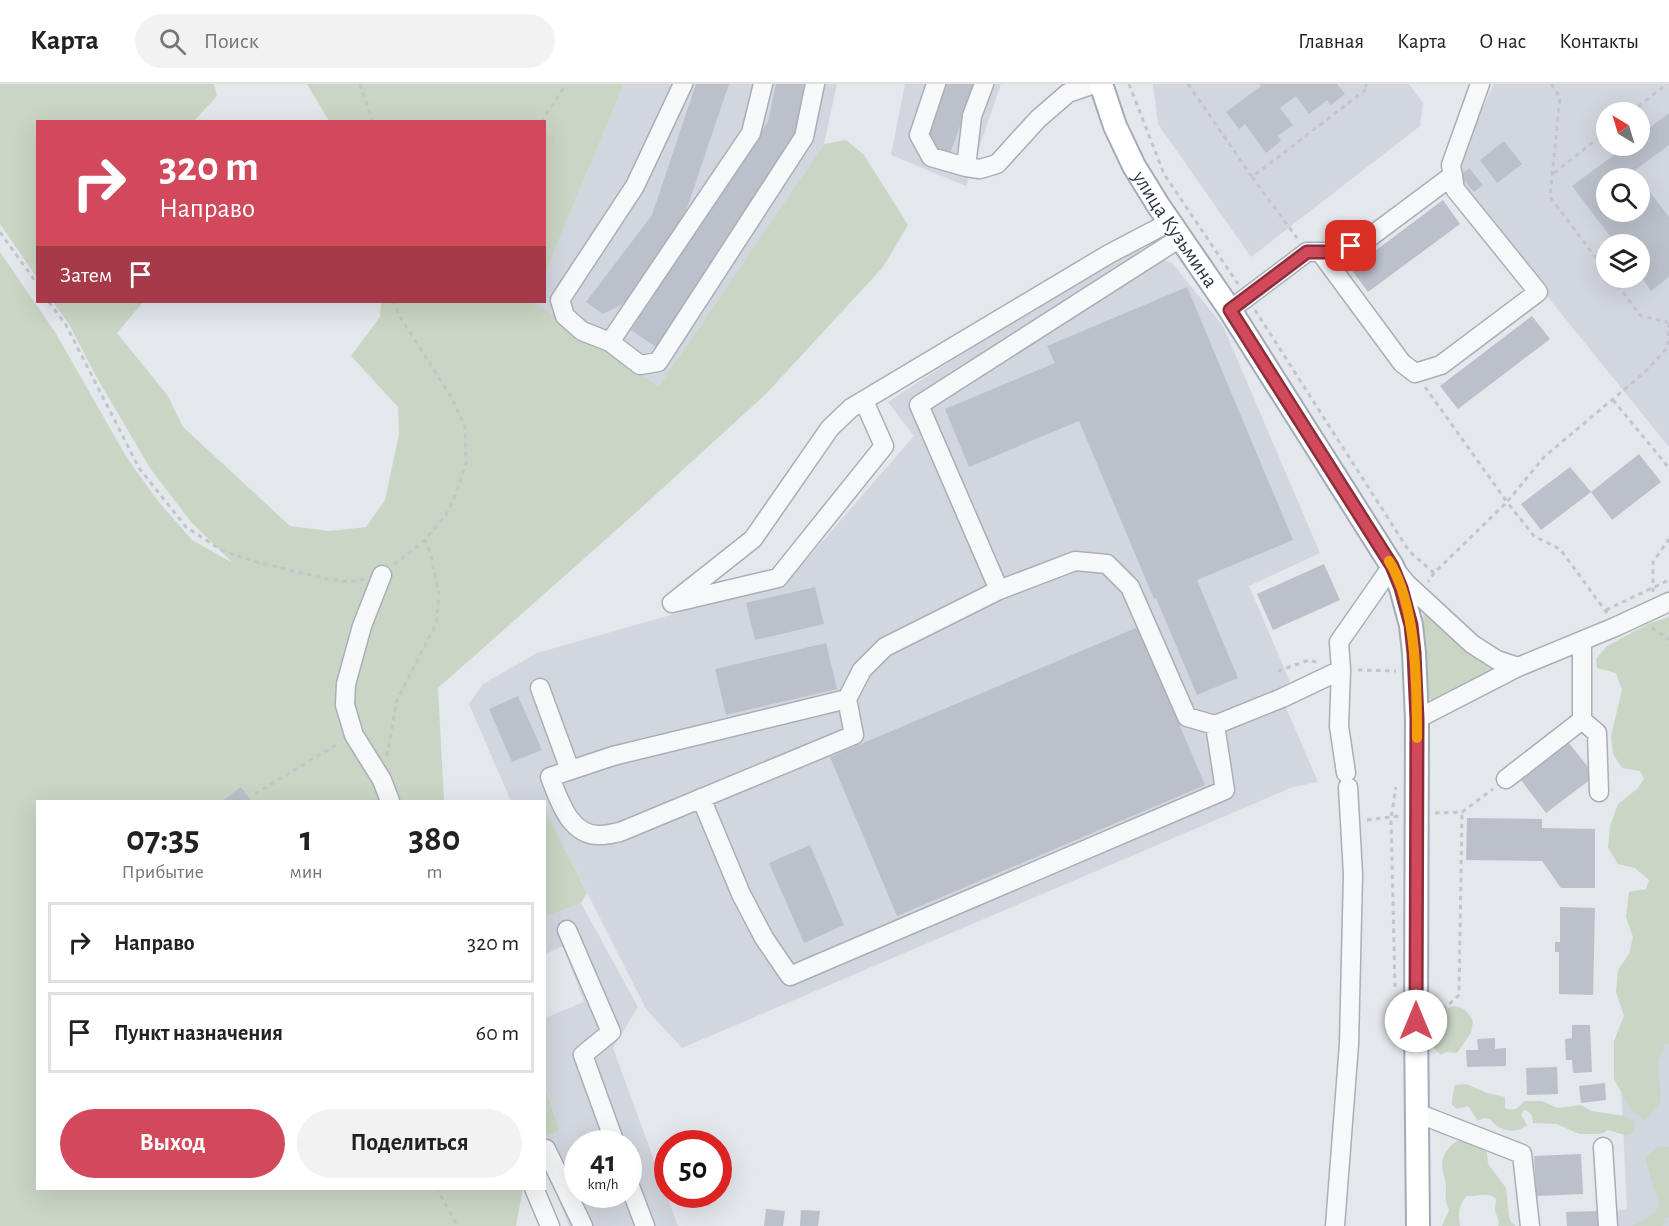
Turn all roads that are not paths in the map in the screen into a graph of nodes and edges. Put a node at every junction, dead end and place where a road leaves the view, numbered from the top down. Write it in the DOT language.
graph roads {
  1 [pos="682,84"];
  2 [pos="763,84"];
  3 [pos="815,84"];
  4 [pos="936,84"];
  5 [pos="984,84"];
  6 [pos="1094,84"];
  7 [pos="1101,84"];
  8 [pos="1480,84"];
  9 [pos="966,167"];
  10 [pos="1453,175"];
  11 [pos="1175,230"];
  12 [pos="1313,252"];
  13 [pos="1238,303"];
  14 [pos="610,342"];
  15 [pos="864,400"];
  16 [pos="1392,566"];
  17 [pos="382,574"];
  18 [pos="999,590"];
  19 [pos="1669,602"];
  20 [pos="1582,641"];
  21 [pos="1518,667"];
  22 [pos="1341,670"];
  23 [pos="540,688"];
  24 [pos="847,699"];
  25 [pos="1417,719"];
  26 [pos="1582,720"];
  27 [pos="1215,725"];
  28 [pos="570,770"];
  29 [pos="1506,779"];
  30 [pos="1599,792"];
  31 [pos="701,798"];
  32 [pos="390,800"];
  33 [pos="567,930"];
  34 [pos="1417,1113"];
  35 [pos="610,1130"];
  36 [pos="1603,1147"];
  37 [pos="546,1149"];
  38 [pos="535,1190"];
  39 [pos="638,1208"];
  40 [pos="550,1226"];
  41 [pos="583,1226"];
  42 [pos="645,1226"];
  43 [pos="1335,1226"];
  44 [pos="1418,1226"];
  45 [pos="1530,1226"];
  46 [pos="1608,1226"];
  1 -- 14 [label="street"];
  2 -- 14 [label="street"];
  3 -- 14 [label="street"];
  4 -- 9 [label="street"];
  5 -- 9 [label="street"];
  6 -- 9 [label="street"];
  7 -- 11 [label="main road, улица Кузьмина"];
  8 -- 10 [label="street"];
  10 -- 12 [label="street"];
  10 -- 12 [label="street"];
  11 -- 13 [label="main road, улица Кузьмина"];
  11 -- 15 [label="street"];
  11 -- 18 [label="street"];
  12 -- 13 [label="street"];
  13 -- 16 [label="main road, улица Кузьмина"];
  15 -- 15 [label="street"];
  16 -- 21 [label="street"];
  16 -- 22 [label="street"];
  16 -- 25 [label="main road, улица Кузьмина"];
  17 -- 32 [label="street"];
  18 -- 24 [label="street"];
  18 -- 27 [label="street"];
  19 -- 20 [label="street"];
  20 -- 21 [label="street"];
  20 -- 26 [label="street"];
  21 -- 25 [label="street"];
  22 -- 27 [label="street"];
  22 -- 43 [label="street"];
  23 -- 28 [label="street"];
  24 -- 28 [label="street"];
  24 -- 31 [label="street"];
  25 -- 34 [label="main road, улица Кузьмина"];
  26 -- 29 [label="street"];
  26 -- 30 [label="street"];
  27 -- 31 [label="street"];
  28 -- 31 [label="street"];
  33 -- 35 [label="street"];
  34 -- 44 [label="main road, улица Кузьмина"];
  34 -- 45 [label="street"];
  36 -- 46 [label="street"];
  37 -- 41 [label="street"];
  38 -- 40 [label="street"];
  39 -- 42 [label="street"];
}
